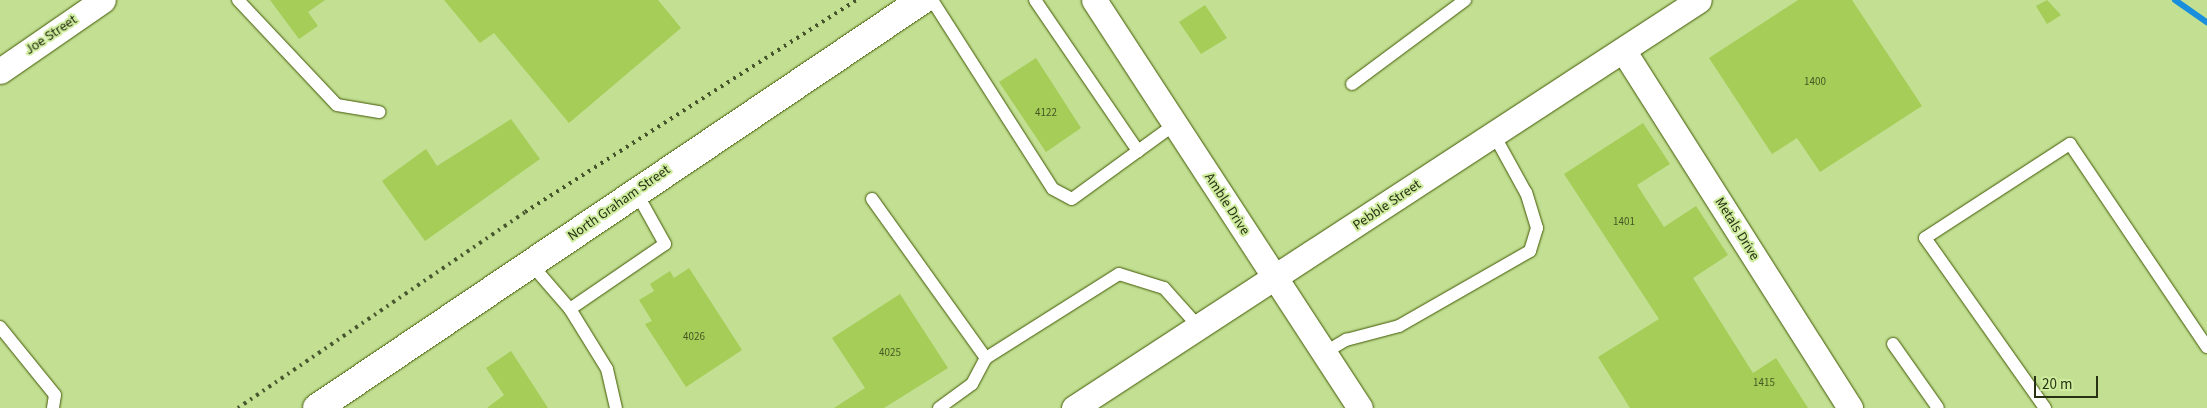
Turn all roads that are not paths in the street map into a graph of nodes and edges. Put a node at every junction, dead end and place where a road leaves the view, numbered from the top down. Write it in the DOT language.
graph roads {
  1 [pos="103,0"];
  2 [pos="238,0"];
  3 [pos="922,0"];
  4 [pos="932,0"];
  5 [pos="1035,0"];
  6 [pos="1094,0"];
  7 [pos="1465,0"];
  8 [pos="1698,0"];
  9 [pos="1624,50"];
  10 [pos="0,71"];
  11 [pos="1352,84"];
  12 [pos="380,112"];
  13 [pos="1174,125"];
  14 [pos="1493,133"];
  15 [pos="1138,151"];
  16 [pos="636,192"];
  17 [pos="872,199"];
  18 [pos="531,264"];
  19 [pos="1275,277"];
  20 [pos="570,309"];
  21 [pos="1198,326"];
  22 [pos="0,327"];
  23 [pos="1893,344"];
  24 [pos="2207,347"];
  25 [pos="1324,353"];
  26 [pos="986,358"];
  27 [pos="53,408"];
  28 [pos="317,408"];
  29 [pos="616,408"];
  30 [pos="939,408"];
  31 [pos="1074,408"];
  32 [pos="1360,408"];
  33 [pos="1850,408"];
  34 [pos="1938,408"];
  35 [pos="2045,408"];
  1 -- 10 [label="street, Joe Street"];
  2 -- 12 [label="lane"];
  3 -- 16 [label="main road, North Graham Street"];
  4 -- 15 [label="lane"];
  5 -- 15 [label="lane"];
  6 -- 13 [label="street, Amble Drive"];
  7 -- 11 [label="lane"];
  8 -- 9 [label="street, Pebble Street"];
  9 -- 14 [label="street, Pebble Street"];
  9 -- 33 [label="street, Metals Drive"];
  13 -- 15 [label="lane"];
  13 -- 19 [label="street, Amble Drive"];
  14 -- 19 [label="street, Pebble Street"];
  14 -- 25 [label="lane"];
  16 -- 18 [label="main road, North Graham Street"];
  16 -- 20 [label="lane"];
  17 -- 26 [label="lane"];
  18 -- 20 [label="lane"];
  18 -- 28 [label="main road, North Graham Street"];
  19 -- 21 [label="street, Pebble Street"];
  19 -- 25 [label="street, Amble Drive"];
  20 -- 29 [label="lane"];
  21 -- 26 [label="lane"];
  21 -- 31 [label="street, Pebble Street"];
  22 -- 27 [label="lane"];
  23 -- 34 [label="lane"];
  24 -- 35 [label="lane"];
  25 -- 32 [label="street, Amble Drive"];
  26 -- 30 [label="lane"];
}
